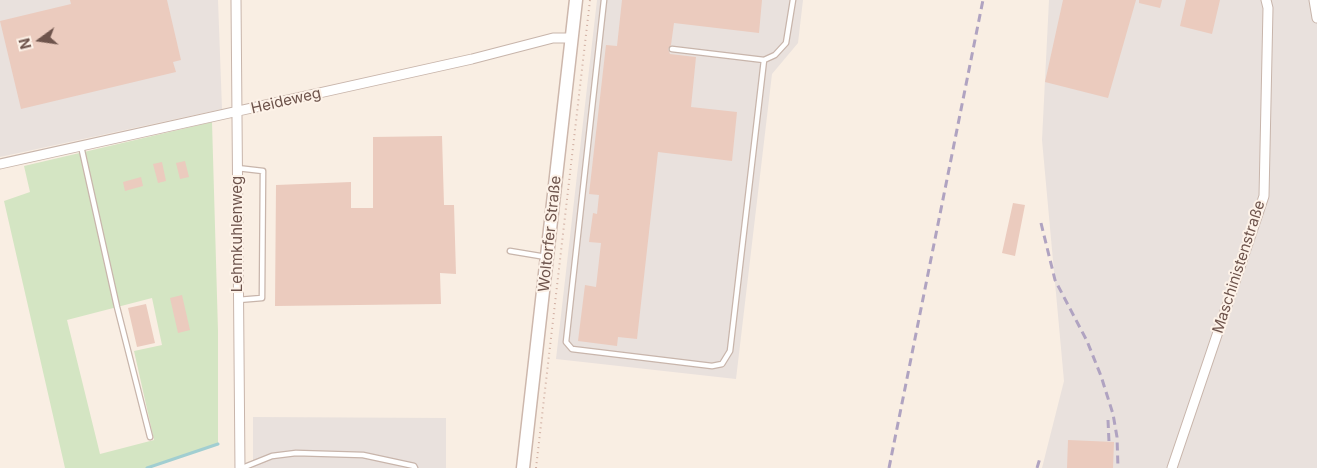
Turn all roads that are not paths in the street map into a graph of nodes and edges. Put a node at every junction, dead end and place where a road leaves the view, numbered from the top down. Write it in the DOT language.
graph roads {
  1 [pos="236,0"];
  2 [pos="576,0"];
  3 [pos="604,0"];
  4 [pos="792,0"];
  5 [pos="1266,0"];
  6 [pos="1314,0"];
  7 [pos="1317,18"];
  8 [pos="571,38"];
  9 [pos="672,49"];
  10 [pos="764,60"];
  11 [pos="237,112"];
  12 [pos="81,146"];
  13 [pos="0,164"];
  14 [pos="237,168"];
  15 [pos="510,251"];
  16 [pos="547,258"];
  17 [pos="237,300"];
  18 [pos="150,437"];
  19 [pos="241,468"];
  20 [pos="415,468"];
  21 [pos="523,468"];
  22 [pos="1172,468"];
  1 -- 11 [label="street, Lehmkuhlenweg"];
  2 -- 8 [label="main road, Woltorfer Straße"];
  3 -- 10 [label="lane"];
  4 -- 10 [label="lane"];
  5 -- 22 [label="street, Maschinistenstraße"];
  6 -- 7 [label="street"];
  8 -- 11 [label="street, Heideweg"];
  8 -- 16 [label="main road, Woltorfer Straße"];
  9 -- 10 [label="lane"];
  11 -- 12 [label="street, Heideweg"];
  11 -- 14 [label="street, Lehmkuhlenweg"];
  12 -- 13 [label="street, Heideweg"];
  12 -- 18 [label="lane"];
  14 -- 17 [label="street, Lehmkuhlenweg"];
  14 -- 17 [label="lane"];
  15 -- 16 [label="lane"];
  16 -- 21 [label="main road, Woltorfer Straße"];
  17 -- 19 [label="street, Lehmkuhlenweg"];
  19 -- 20 [label="lane"];
}
